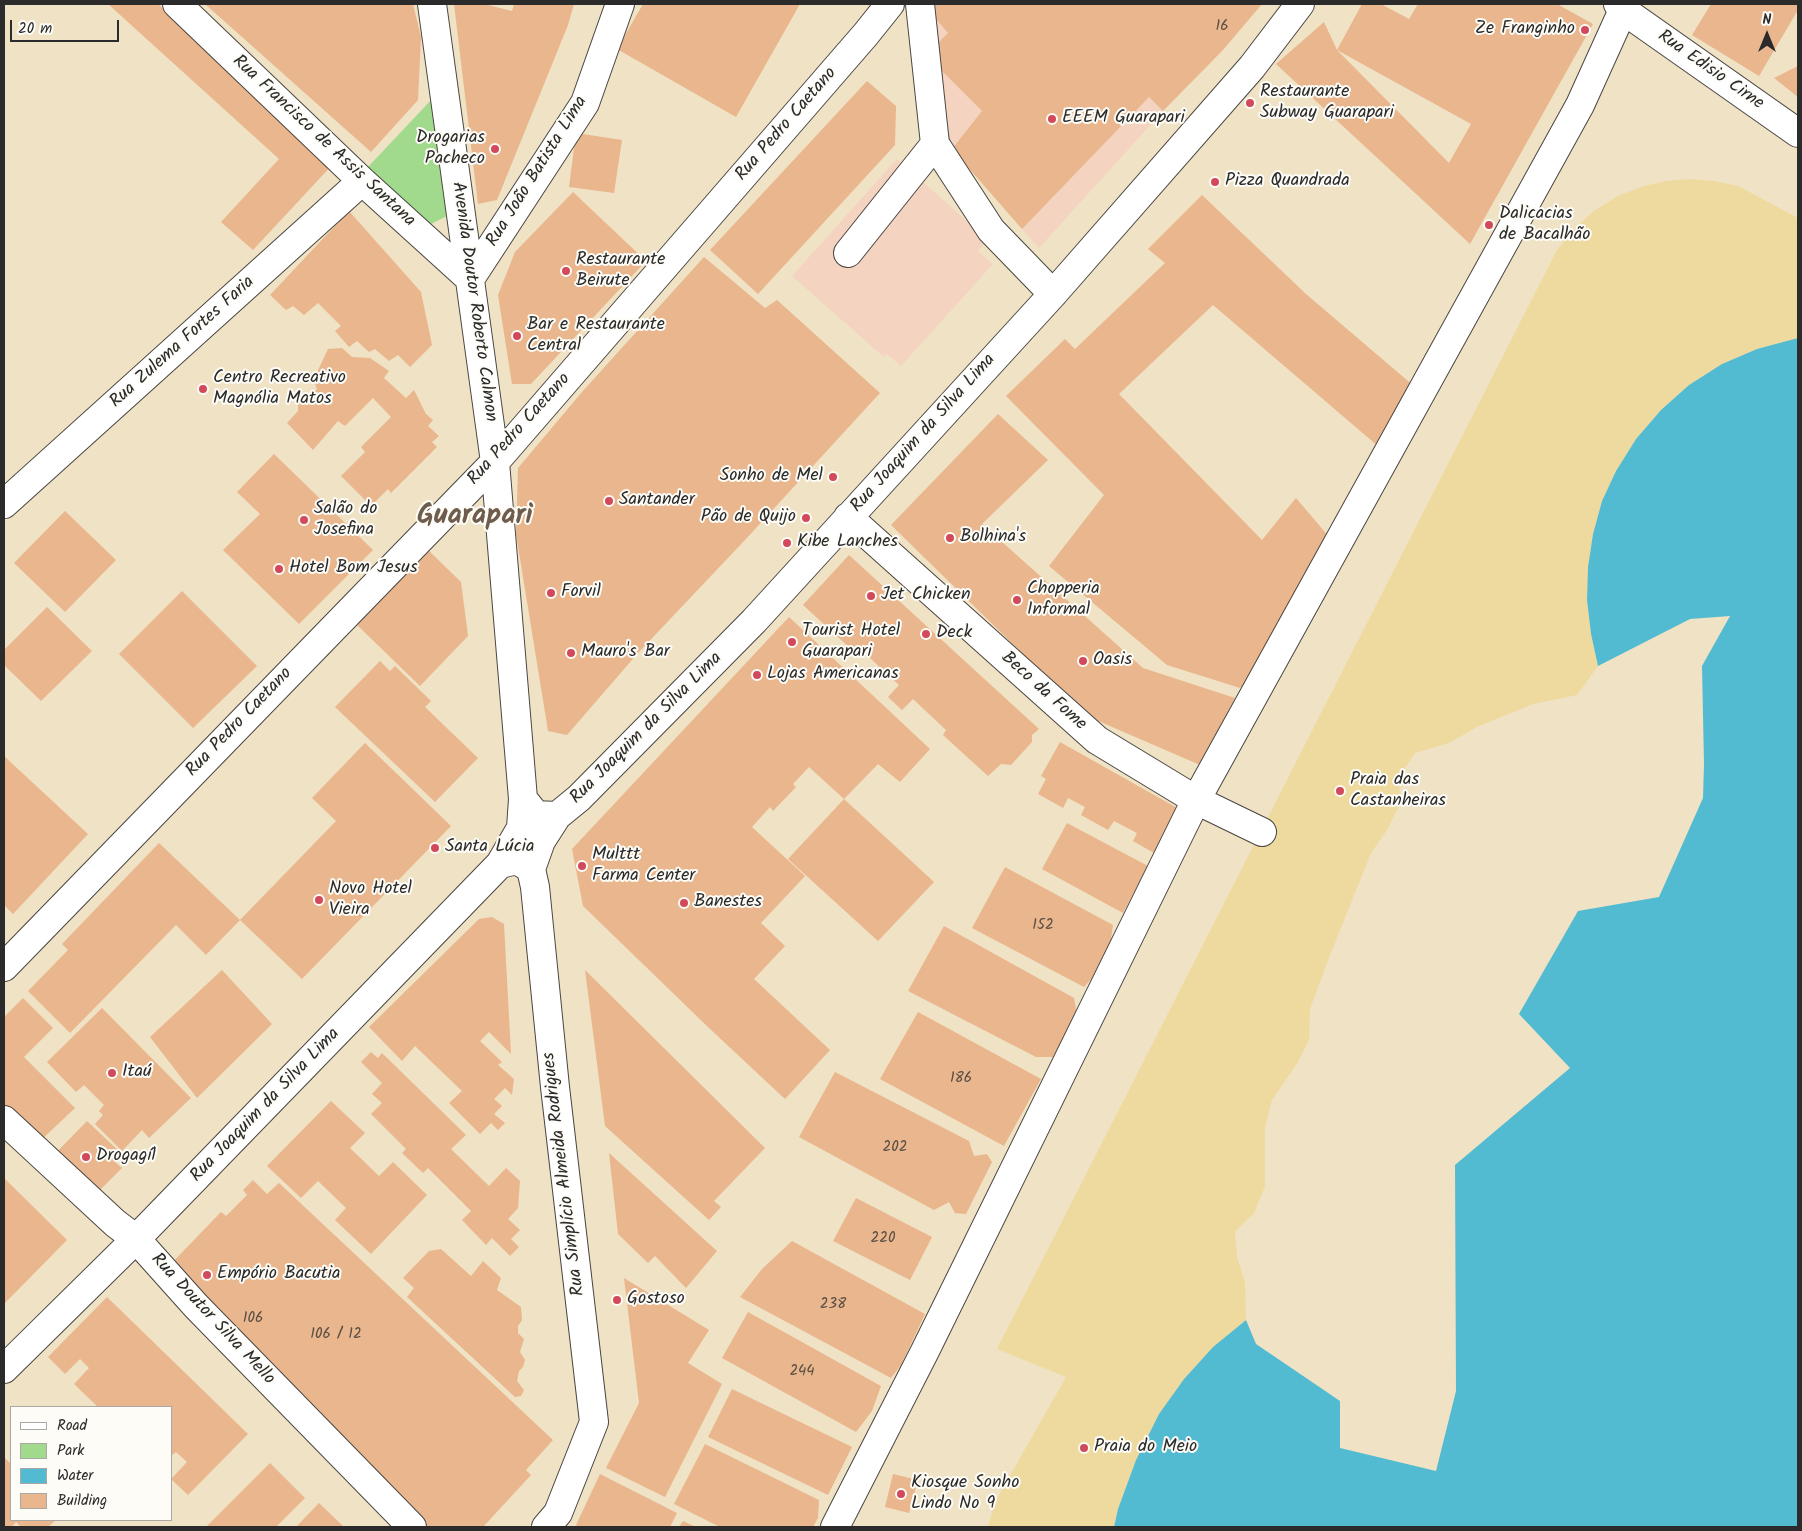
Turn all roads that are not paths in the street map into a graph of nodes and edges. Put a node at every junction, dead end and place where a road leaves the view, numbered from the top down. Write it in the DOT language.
graph roads {
  1 [pos="177,4"];
  2 [pos="432,4"];
  3 [pos="620,4"];
  4 [pos="890,4"];
  5 [pos="1300,4"];
  6 [pos="1620,7"];
  7 [pos="922,10"];
  8 [pos="1798,132"];
  9 [pos="935,144"];
  10 [pos="362,181"];
  11 [pos="848,254"];
  12 [pos="470,279"];
  13 [pos="1053,294"];
  14 [pos="494,462"];
  15 [pos="4,504"];
  16 [pos="848,517"];
  17 [pos="523,799"];
  18 [pos="1196,800"];
  19 [pos="557,816"];
  20 [pos="1262,832"];
  21 [pos="500,864"];
  22 [pos="531,869"];
  23 [pos="4,967"];
  24 [pos="4,1120"];
  25 [pos="136,1239"];
  26 [pos="4,1369"];
  27 [pos="412,1527"];
  28 [pos="546,1527"];
  29 [pos="835,1527"];
  1 -- 10 [label="street, Rua Francisco de Assis Santana"];
  2 -- 12 [label="street, Avenida Doutor Roberto Calmon"];
  3 -- 12 [label="street, Rua João Batista Lima"];
  4 -- 14 [label="street, Rua Pedro Caetano"];
  5 -- 13 [label="street, Rua Joaquim da Silva Lima"];
  6 -- 8 [label="street, Rua Edisio Cirne"];
  6 -- 18 [label="street"];
  7 -- 9 [label="street"];
  9 -- 11 [label="street"];
  9 -- 13 [label="street"];
  10 -- 12 [label="street, Rua Francisco de Assis Santana"];
  10 -- 15 [label="street, Rua Zulema Fortes Faria"];
  12 -- 14 [label="street, Avenida Doutor Roberto Calmon"];
  13 -- 16 [label="street, Rua Joaquim da Silva Lima"];
  14 -- 17 [label="street, Avenida Doutor Roberto Calmon"];
  14 -- 23 [label="street, Rua Pedro Caetano"];
  16 -- 18 [label="street, Beco da Fome"];
  16 -- 19 [label="street, Rua Joaquim da Silva Lima"];
  17 -- 19 [label="street, Rua Joaquim da Silva Lima"];
  17 -- 21 [label="street, Avenida Doutor Roberto Calmon"];
  18 -- 20 [label="street, Beco da Fome"];
  18 -- 29 [label="street"];
  19 -- 22 [label="street"];
  21 -- 22 [label="street"];
  21 -- 25 [label="street, Rua Joaquim da Silva Lima"];
  22 -- 28 [label="street, Rua Simplício Almeida Rodrigues"];
  24 -- 25 [label="street, Rua Doutor Silva Mello"];
  25 -- 26 [label="street, Rua Joaquim da Silva Lima"];
  25 -- 27 [label="street, Rua Doutor Silva Mello"];
}
